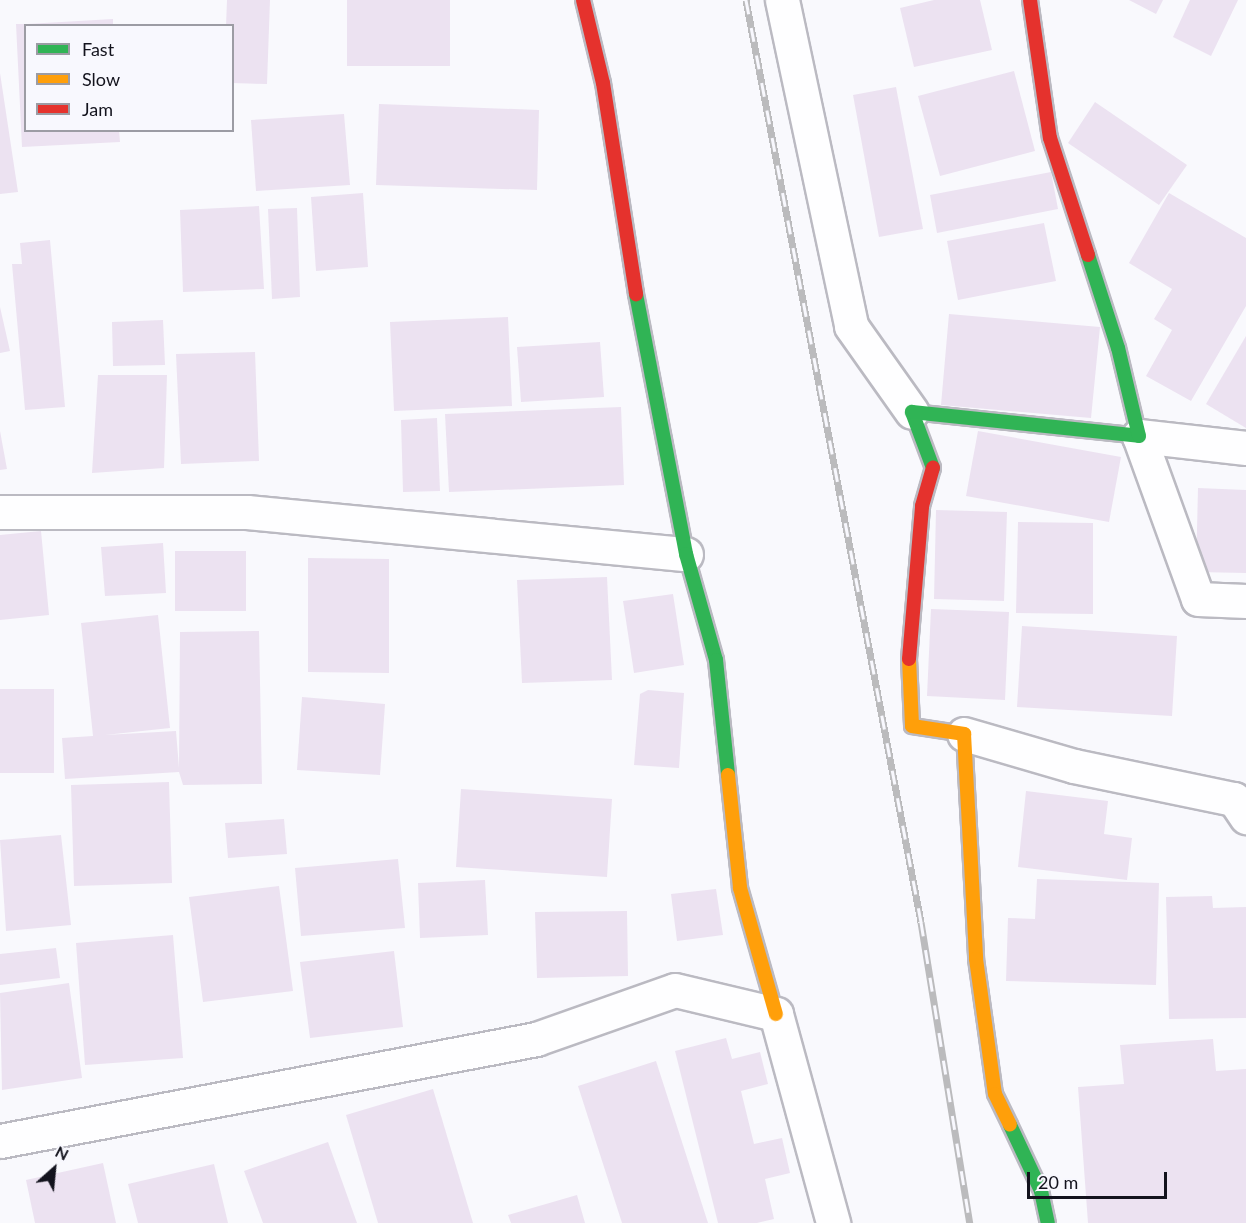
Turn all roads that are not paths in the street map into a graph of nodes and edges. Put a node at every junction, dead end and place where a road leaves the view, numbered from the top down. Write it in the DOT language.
graph roads {
  1 [pos="583,0"];
  2 [pos="782,0"];
  3 [pos="1030,0"];
  4 [pos="912,412"];
  5 [pos="1139,436"];
  6 [pos="1246,448"];
  7 [pos="0,512"];
  8 [pos="686,554"];
  9 [pos="1246,601"];
  10 [pos="964,734"];
  11 [pos="1246,817"];
  12 [pos="776,1014"];
  13 [pos="0,1141"];
  14 [pos="833,1223"];
  15 [pos="1048,1223"];
  1 -- 8 [label="street"];
  2 -- 4 [label="street"];
  3 -- 5 [label="street"];
  4 -- 5 [label="street"];
  4 -- 10 [label="street"];
  5 -- 6 [label="street"];
  5 -- 9 [label="street"];
  7 -- 8 [label="street"];
  8 -- 12 [label="street"];
  10 -- 11 [label="street"];
  10 -- 15 [label="street"];
  12 -- 13 [label="street"];
  12 -- 14 [label="street"];
}
